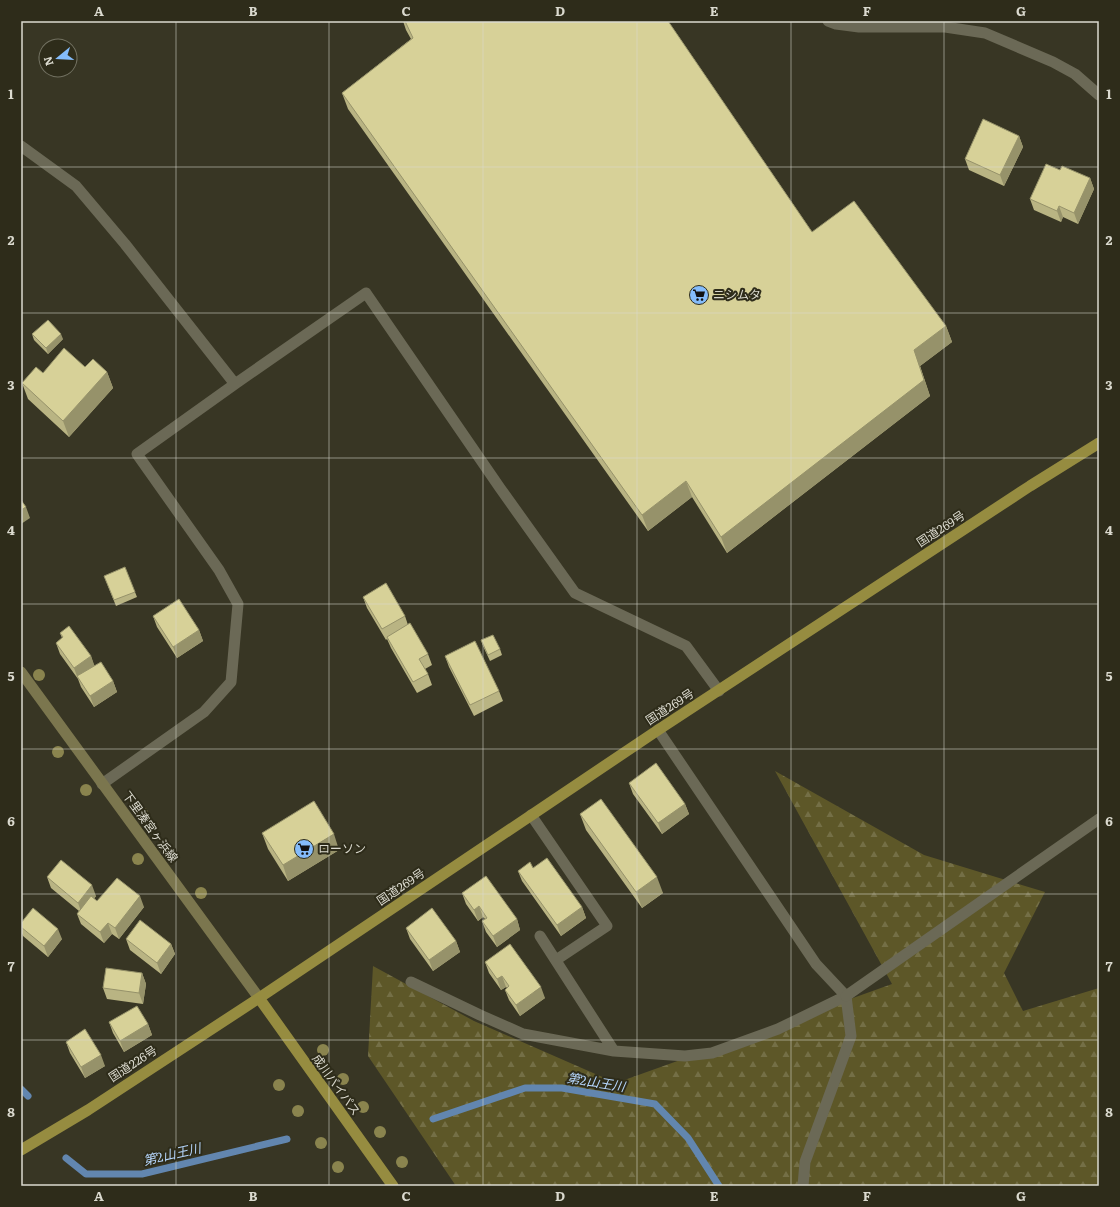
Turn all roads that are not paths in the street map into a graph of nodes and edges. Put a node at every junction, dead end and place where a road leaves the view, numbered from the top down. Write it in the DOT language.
graph roads {
  1 [pos="828,21"];
  2 [pos="1099,95"];
  3 [pos="21,146"];
  4 [pos="235,384"];
  5 [pos="1099,443"];
  6 [pos="21,672"];
  7 [pos="719,691"];
  8 [pos="658,730"];
  9 [pos="102,784"];
  10 [pos="531,816"];
  11 [pos="1099,819"];
  12 [pos="540,936"];
  13 [pos="556,960"];
  14 [pos="412,982"];
  15 [pos="846,996"];
  16 [pos="258,998"];
  17 [pos="614,1051"];
  18 [pos="21,1150"];
  19 [pos="393,1186"];
  20 [pos="803,1186"];
  1 -- 2 [label="street"];
  3 -- 4 [label="street"];
  4 -- 7 [label="street"];
  4 -- 9 [label="street"];
  5 -- 7 [label="highway, 国道269号"];
  6 -- 9 [label="main road, 下里湊宮ヶ浜線"];
  7 -- 8 [label="highway, 国道269号"];
  8 -- 10 [label="highway, 国道269号"];
  8 -- 15 [label="street"];
  9 -- 16 [label="main road, 下里湊宮ヶ浜線"];
  10 -- 13 [label="street"];
  10 -- 16 [label="highway, 国道269号"];
  11 -- 15 [label="street"];
  12 -- 13 [label="street"];
  13 -- 17 [label="street"];
  14 -- 17 [label="street"];
  15 -- 17 [label="street"];
  15 -- 20 [label="street"];
  16 -- 18 [label="highway, 国道226号"];
  16 -- 19 [label="highway, 成川バイパス"];
}
